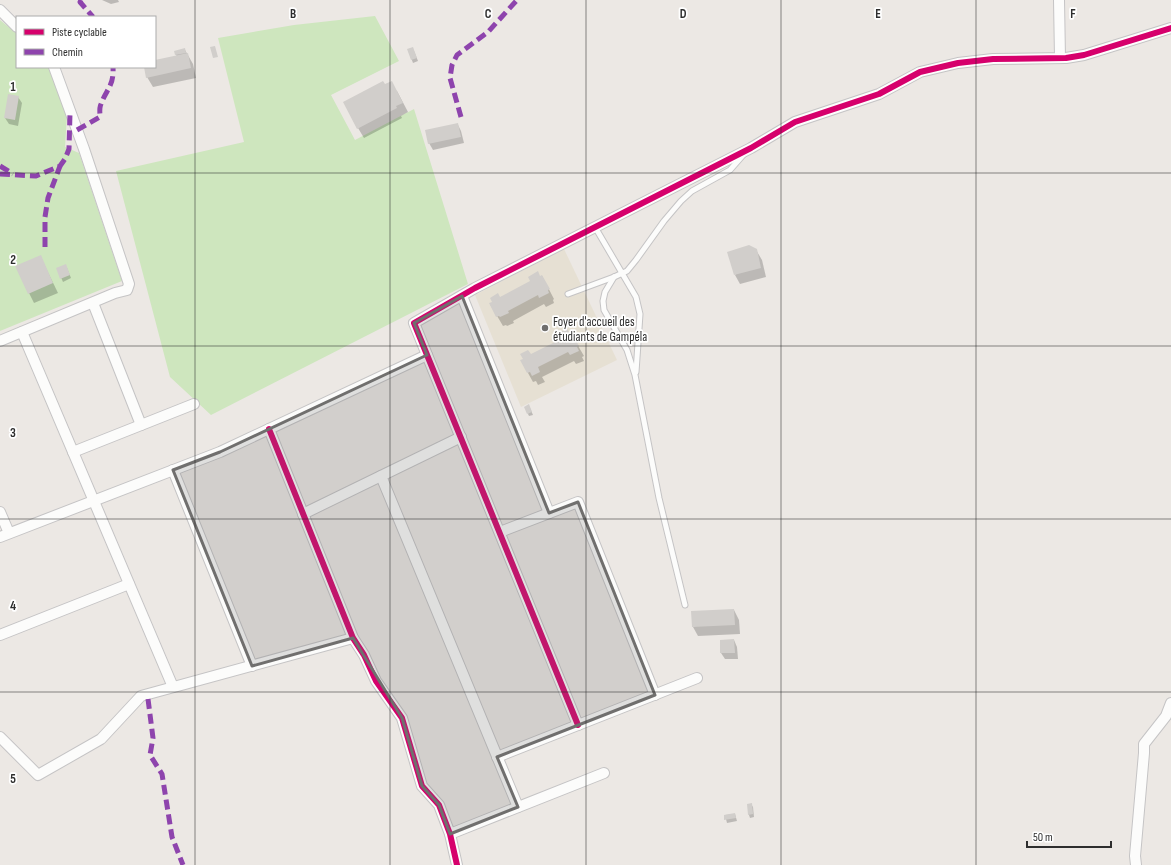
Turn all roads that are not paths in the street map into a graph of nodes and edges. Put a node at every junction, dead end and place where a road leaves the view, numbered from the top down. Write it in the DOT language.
graph roads {
  1 [pos="1059,0"];
  2 [pos="0,10"];
  3 [pos="16,26"];
  4 [pos="1171,28"];
  5 [pos="1060,58"];
  6 [pos="54,68"];
  7 [pos="751,148"];
  8 [pos="595,227"];
  9 [pos="622,273"];
  10 [pos="614,277"];
  11 [pos="568,294"];
  12 [pos="462,296"];
  13 [pos="93,303"];
  14 [pos="22,332"];
  15 [pos="0,341"];
  16 [pos="427,355"];
  17 [pos="635,375"];
  18 [pos="194,404"];
  19 [pos="141,425"];
  20 [pos="269,429"];
  21 [pos="461,437"];
  22 [pos="73,452"];
  23 [pos="173,470"];
  24 [pos="381,476"];
  25 [pos="94,501"];
  26 [pos="0,512"];
  27 [pos="549,513"];
  28 [pos="303,514"];
  29 [pos="500,532"];
  30 [pos="4,535"];
  31 [pos="129,584"];
  32 [pos="685,605"];
  33 [pos="0,635"];
  34 [pos="353,638"];
  35 [pos="252,666"];
  36 [pos="698,678"];
  37 [pos="173,688"];
  38 [pos="655,695"];
  39 [pos="1171,703"];
  40 [pos="578,725"];
  41 [pos="0,737"];
  42 [pos="497,757"];
  43 [pos="604,773"];
  44 [pos="518,807"];
  45 [pos="450,834"];
  46 [pos="457,865"];
  47 [pos="1136,865"];
  1 -- 5 [label="street"];
  2 -- 3 [label="street"];
  4 -- 5 [label="street"];
  5 -- 7 [label="street"];
  6 -- 13 [label="street"];
  7 -- 8 [label="street"];
  7 -- 9 [label="lane"];
  8 -- 9 [label="lane"];
  8 -- 12 [label="street"];
  9 -- 10 [label="lane"];
  9 -- 17 [label="lane"];
  10 -- 11 [label="lane"];
  10 -- 17 [label="lane"];
  12 -- 16 [label="street"];
  12 -- 27 [label="street"];
  13 -- 14 [label="street"];
  13 -- 19 [label="street"];
  14 -- 15 [label="street"];
  14 -- 22 [label="street"];
  16 -- 20 [label="street"];
  16 -- 21 [label="street"];
  17 -- 32 [label="lane"];
  18 -- 19 [label="street"];
  19 -- 22 [label="street"];
  20 -- 23 [label="street"];
  20 -- 28 [label="street"];
  21 -- 24 [label="street"];
  21 -- 29 [label="street"];
  22 -- 25 [label="street"];
  23 -- 25 [label="street"];
  23 -- 35 [label="street"];
  24 -- 28 [label="street"];
  24 -- 42 [label="street"];
  25 -- 30 [label="street"];
  25 -- 31 [label="street"];
  26 -- 30 [label="street"];
  27 -- 29 [label="street"];
  27 -- 38 [label="street"];
  28 -- 34 [label="street"];
  29 -- 40 [label="street"];
  31 -- 33 [label="street"];
  31 -- 37 [label="street"];
  34 -- 35 [label="street"];
  34 -- 45 [label="street"];
  35 -- 37 [label="street"];
  36 -- 38 [label="street"];
  37 -- 41 [label="street"];
  38 -- 40 [label="street"];
  39 -- 47 [label="street"];
  40 -- 42 [label="street"];
  42 -- 44 [label="street"];
  43 -- 44 [label="street"];
  44 -- 45 [label="street"];
  45 -- 46 [label="street"];
}
